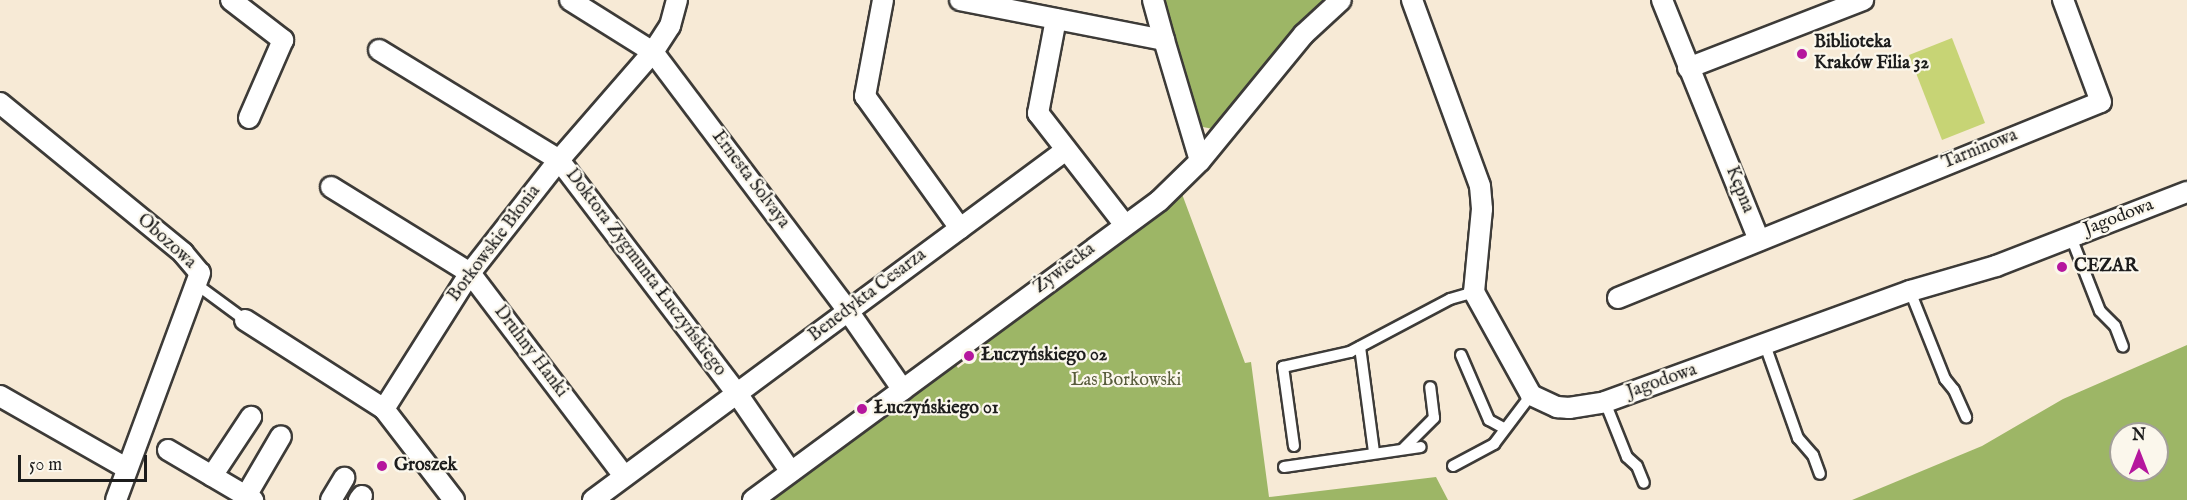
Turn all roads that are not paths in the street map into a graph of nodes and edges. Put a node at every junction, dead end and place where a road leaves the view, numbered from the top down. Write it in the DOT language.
graph roads {
  1 [pos="231,0"];
  2 [pos="570,0"];
  3 [pos="677,0"];
  4 [pos="883,0"];
  5 [pos="960,0"];
  6 [pos="1153,0"];
  7 [pos="1341,0"];
  8 [pos="1412,0"];
  9 [pos="1662,0"];
  10 [pos="1863,0"];
  11 [pos="2063,0"];
  12 [pos="1056,19"];
  13 [pos="1164,40"];
  14 [pos="379,50"];
  15 [pos="653,52"];
  16 [pos="1688,68"];
  17 [pos="0,103"];
  18 [pos="249,118"];
  19 [pos="1066,150"];
  20 [pos="559,160"];
  21 [pos="1200,161"];
  22 [pos="331,187"];
  23 [pos="2187,192"];
  24 [pos="1125,225"];
  25 [pos="960,228"];
  26 [pos="2071,237"];
  27 [pos="1759,240"];
  28 [pos="470,273"];
  29 [pos="196,284"];
  30 [pos="1910,291"];
  31 [pos="1474,292"];
  32 [pos="1618,298"];
  33 [pos="848,311"];
  34 [pos="244,320"];
  35 [pos="1766,345"];
  36 [pos="2123,347"];
  37 [pos="1360,348"];
  38 [pos="1461,355"];
  39 [pos="1430,387"];
  40 [pos="903,390"];
  41 [pos="738,395"];
  42 [pos="1531,395"];
  43 [pos="0,396"];
  44 [pos="1605,402"];
  45 [pos="384,409"];
  46 [pos="251,417"];
  47 [pos="1966,417"];
  48 [pos="1505,429"];
  49 [pos="281,436"];
  50 [pos="1294,446"];
  51 [pos="1421,447"];
  52 [pos="1403,449"];
  53 [pos="168,450"];
  54 [pos="1374,452"];
  55 [pos="1453,466"];
  56 [pos="1284,467"];
  57 [pos="126,468"];
  58 [pos="791,472"];
  59 [pos="1820,474"];
  60 [pos="212,476"];
  61 [pos="624,476"];
  62 [pos="344,478"];
  63 [pos="1644,483"];
  64 [pos="250,498"];
  65 [pos="116,500"];
  66 [pos="331,500"];
  67 [pos="454,500"];
  68 [pos="593,500"];
  69 [pos="753,500"];
  1 -- 18 [label="street"];
  2 -- 15 [label="street, Ernesta Solvaya"];
  3 -- 15 [label="street, Borkowskie Błonia"];
  4 -- 25 [label="street"];
  5 -- 12 [label="street"];
  6 -- 13 [label="street"];
  7 -- 21 [label="street, Żywiecka"];
  8 -- 31 [label="street"];
  9 -- 16 [label="street, Kępna"];
  10 -- 16 [label="street"];
  11 -- 27 [label="street, Tarninowa"];
  12 -- 13 [label="street"];
  12 -- 19 [label="street"];
  13 -- 21 [label="street"];
  14 -- 20 [label="street, Doktora Zygmunta Łuczyńskiego"];
  15 -- 20 [label="street, Borkowskie Błonia"];
  15 -- 33 [label="street, Ernesta Solvaya"];
  16 -- 27 [label="street, Kępna"];
  17 -- 29 [label="street, Obozowa"];
  19 -- 24 [label="street"];
  19 -- 25 [label="street, Benedykta Cesarza"];
  20 -- 28 [label="street, Borkowskie Błonia"];
  20 -- 41 [label="street, Doktora Zygmunta Łuczyńskiego"];
  21 -- 24 [label="street, Żywiecka"];
  22 -- 28 [label="street, Druhny Hanki"];
  23 -- 26 [label="street, Jagodowa"];
  24 -- 40 [label="street, Żywiecka"];
  25 -- 33 [label="street, Benedykta Cesarza"];
  26 -- 30 [label="street, Jagodowa"];
  26 -- 36 [label="lane"];
  27 -- 32 [label="street"];
  28 -- 45 [label="street, Borkowskie Błonia"];
  28 -- 61 [label="street, Druhny Hanki"];
  29 -- 34 [label="lane"];
  29 -- 57 [label="street, Obozowa"];
  30 -- 35 [label="street, Jagodowa"];
  30 -- 47 [label="lane"];
  31 -- 37 [label="lane"];
  31 -- 42 [label="street"];
  33 -- 40 [label="street, Ernesta Solvaya"];
  33 -- 41 [label="street, Benedykta Cesarza"];
  34 -- 45 [label="street"];
  35 -- 44 [label="street, Jagodowa"];
  35 -- 59 [label="lane"];
  37 -- 50 [label="lane"];
  37 -- 54 [label="lane"];
  38 -- 48 [label="lane"];
  39 -- 52 [label="lane"];
  40 -- 58 [label="street, Żywiecka"];
  41 -- 58 [label="street, Doktora Zygmunta Łuczyńskiego"];
  41 -- 61 [label="street, Benedykta Cesarza"];
  42 -- 44 [label="street, Jagodowa"];
  42 -- 48 [label="lane"];
  43 -- 57 [label="street"];
  44 -- 63 [label="lane"];
  45 -- 67 [label="street"];
  46 -- 60 [label="street"];
  48 -- 55 [label="lane"];
  49 -- 64 [label="street"];
  51 -- 52 [label="lane"];
  52 -- 54 [label="lane"];
  53 -- 60 [label="street"];
  54 -- 56 [label="lane"];
  57 -- 65 [label="street, Obozowa"];
  58 -- 69 [label="street, Żywiecka"];
  60 -- 64 [label="street"];
  61 -- 68 [label="street, Benedykta Cesarza"];
  62 -- 66 [label="street"];
}
